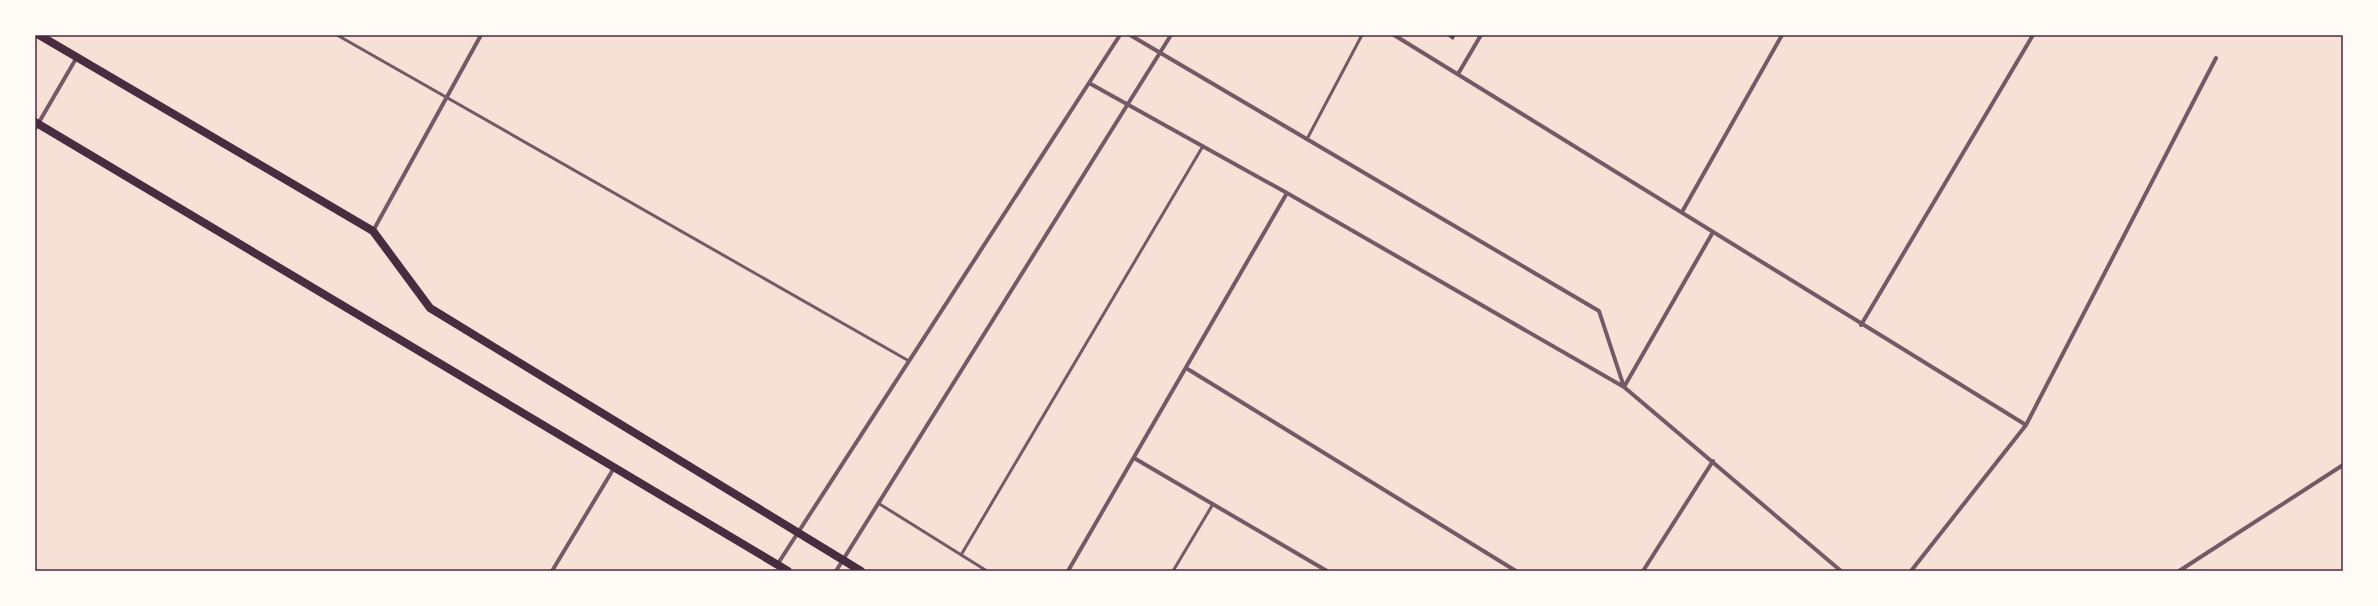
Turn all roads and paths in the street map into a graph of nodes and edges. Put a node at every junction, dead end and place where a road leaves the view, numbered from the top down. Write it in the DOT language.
graph roads {
  1 [pos="39,35"];
  2 [pos="337,35"];
  3 [pos="481,35"];
  4 [pos="1120,35"];
  5 [pos="1130,35"];
  6 [pos="1171,35"];
  7 [pos="1362,35"];
  8 [pos="1394,35"];
  9 [pos="1481,35"];
  10 [pos="1782,35"];
  11 [pos="2033,35"];
  12 [pos="1160,53"];
  13 [pos="77,57"];
  14 [pos="2216,58"];
  15 [pos="1458,74"];
  16 [pos="1089,83"];
  17 [pos="446,97"];
  18 [pos="1128,103"];
  19 [pos="36,125"];
  20 [pos="1307,139"];
  21 [pos="1203,146"];
  22 [pos="1287,193"];
  23 [pos="1682,212"];
  24 [pos="373,230"];
  25 [pos="1713,232"];
  26 [pos="1862,324"];
  27 [pos="909,361"];
  28 [pos="1186,368"];
  29 [pos="1624,387"];
  30 [pos="2026,425"];
  31 [pos="1134,458"];
  32 [pos="1713,461"];
  33 [pos="2343,465"];
  34 [pos="614,468"];
  35 [pos="878,503"];
  36 [pos="1213,504"];
  37 [pos="799,532"];
  38 [pos="961,555"];
  39 [pos="842,559"];
  40 [pos="777,565"];
  41 [pos="552,571"];
  42 [pos="788,571"];
  43 [pos="836,571"];
  44 [pos="861,571"];
  45 [pos="986,571"];
  46 [pos="1068,571"];
  47 [pos="1173,571"];
  48 [pos="1327,571"];
  49 [pos="1516,571"];
  50 [pos="1643,571"];
  51 [pos="1841,571"];
  52 [pos="1911,571"];
  53 [pos="2179,571"];
  1 -- 13 [label="main road"];
  2 -- 17 [label="lane"];
  3 -- 17 [label="street"];
  4 -- 16 [label="street"];
  5 -- 12 [label="street"];
  6 -- 12 [label="street"];
  7 -- 20 [label="lane"];
  8 -- 15 [label="street"];
  9 -- 15 [label="street"];
  10 -- 23 [label="street"];
  11 -- 26 [label="street"];
  12 -- 18 [label="street"];
  12 -- 20 [label="street"];
  13 -- 19 [label="street"];
  13 -- 24 [label="main road"];
  14 -- 30 [label="street"];
  15 -- 23 [label="street"];
  16 -- 18 [label="street"];
  16 -- 27 [label="street"];
  17 -- 24 [label="street"];
  17 -- 27 [label="lane"];
  18 -- 21 [label="street"];
  18 -- 35 [label="street"];
  19 -- 34 [label="main road"];
  20 -- 29 [label="street"];
  21 -- 22 [label="street"];
  21 -- 38 [label="lane"];
  22 -- 28 [label="street"];
  22 -- 29 [label="street"];
  23 -- 25 [label="street"];
  24 -- 37 [label="main road"];
  25 -- 26 [label="street"];
  25 -- 29 [label="street"];
  26 -- 30 [label="street"];
  27 -- 37 [label="street"];
  28 -- 31 [label="street"];
  28 -- 49 [label="street"];
  29 -- 32 [label="street"];
  30 -- 52 [label="street"];
  31 -- 36 [label="street"];
  31 -- 46 [label="street"];
  32 -- 50 [label="street"];
  32 -- 51 [label="street"];
  33 -- 53 [label="street"];
  34 -- 40 [label="main road"];
  34 -- 41 [label="street"];
  35 -- 38 [label="lane"];
  35 -- 39 [label="street"];
  36 -- 47 [label="lane"];
  36 -- 48 [label="street"];
  37 -- 39 [label="main road"];
  37 -- 40 [label="street"];
  38 -- 45 [label="lane"];
  39 -- 43 [label="street"];
  39 -- 44 [label="main road"];
  40 -- 42 [label="main road"];
}
